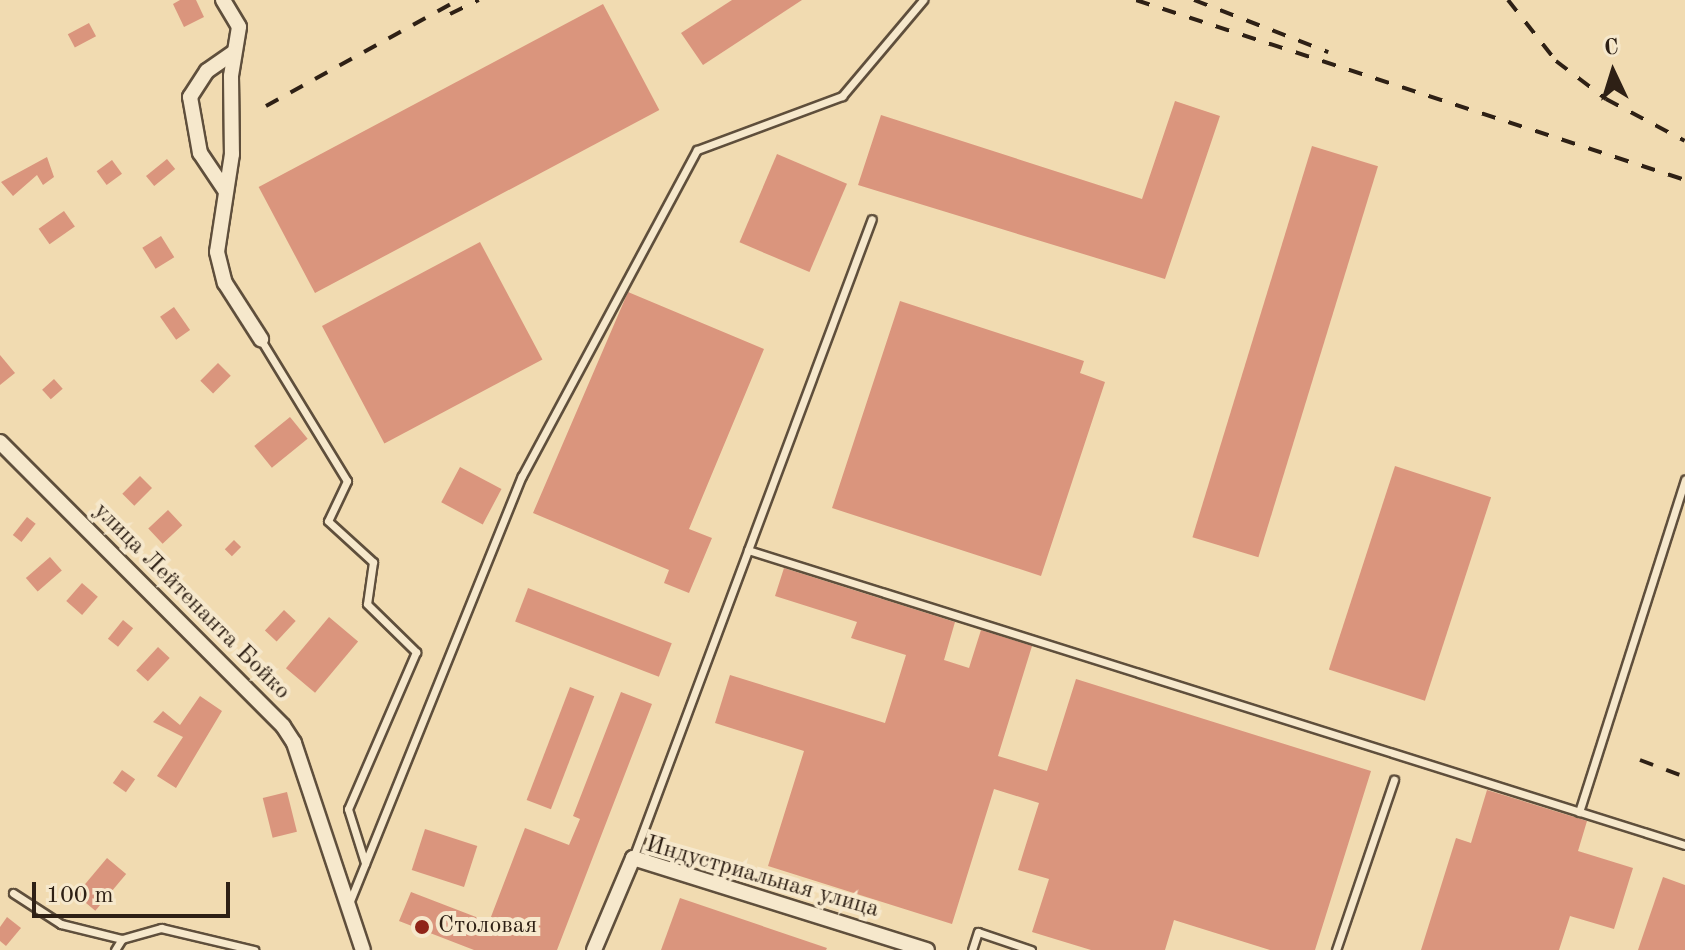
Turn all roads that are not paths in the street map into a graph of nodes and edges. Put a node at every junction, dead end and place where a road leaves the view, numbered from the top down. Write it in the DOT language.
graph roads {
  1 [pos="223,0"];
  2 [pos="923,0"];
  3 [pos="233,53"];
  4 [pos="225,190"];
  5 [pos="872,219"];
  6 [pos="261,339"];
  7 [pos="0,442"];
  8 [pos="1685,479"];
  9 [pos="748,550"];
  10 [pos="1394,780"];
  11 [pos="1579,812"];
  12 [pos="1685,845"];
  13 [pos="633,858"];
  14 [pos="365,863"];
  15 [pos="13,893"];
  16 [pos="348,905"];
  17 [pos="122,939"];
  18 [pos="115,950"];
  19 [pos="254,950"];
  20 [pos="363,950"];
  21 [pos="594,950"];
  22 [pos="927,950"];
  23 [pos="972,950"];
  24 [pos="1031,950"];
  25 [pos="1336,950"];
  1 -- 3 [label="street"];
  2 -- 14 [label="lane"];
  3 -- 4 [label="street"];
  3 -- 4 [label="street"];
  4 -- 6 [label="street"];
  5 -- 9 [label="lane"];
  6 -- 14 [label="lane"];
  7 -- 16 [label="street, улица Лейтенанта Бойко"];
  8 -- 11 [label="lane"];
  9 -- 11 [label="lane"];
  9 -- 13 [label="lane"];
  10 -- 25 [label="lane"];
  11 -- 12 [label="lane"];
  13 -- 21 [label="street, Индустриальная улица"];
  13 -- 22 [label="street, Индустриальная улица"];
  14 -- 16 [label="lane"];
  15 -- 17 [label="lane"];
  16 -- 20 [label="street, улица Лейтенанта Бойко"];
  17 -- 18 [label="lane"];
  17 -- 19 [label="lane"];
  23 -- 24 [label="lane"];
}
